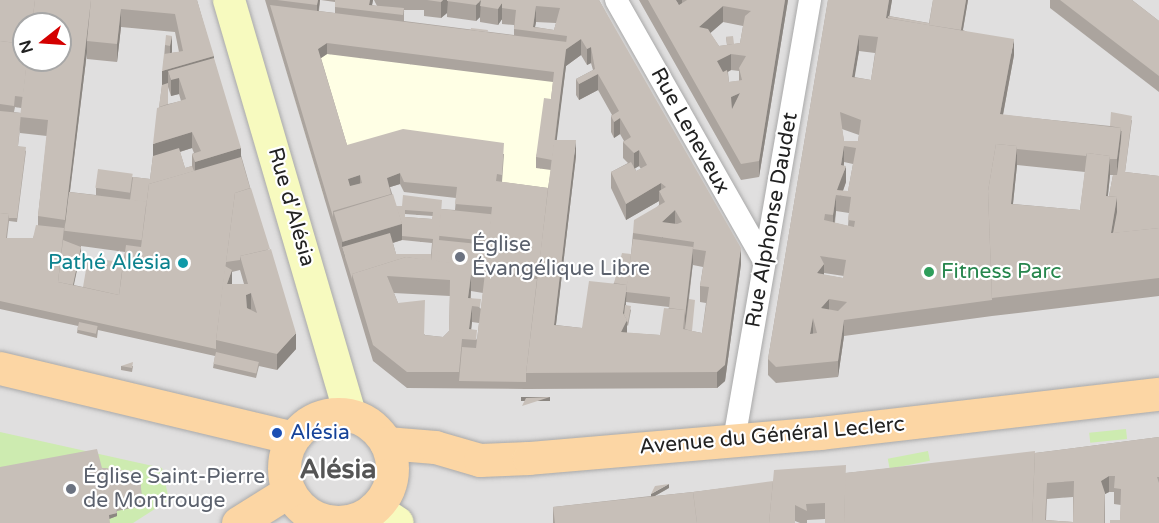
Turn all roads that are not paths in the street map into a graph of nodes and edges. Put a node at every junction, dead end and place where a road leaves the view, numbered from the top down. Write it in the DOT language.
graph roads {
  1 [pos="229,0"];
  2 [pos="616,0"];
  3 [pos="810,0"];
  4 [pos="765,262"];
  5 [pos="0,368"];
  6 [pos="1159,394"];
  7 [pos="350,414"];
  8 [pos="293,438"];
  9 [pos="734,440"];
  10 [pos="386,442"];
  11 [pos="289,491"];
  12 [pos="376,517"];
  13 [pos="238,523"];
  1 -- 7 [label="main road, Rue d'Alésia"];
  2 -- 4 [label="street, Rue Leneveux"];
  3 -- 4 [label="street, Rue Alphonse Daudet"];
  4 -- 9 [label="street, Rue Alphonse Daudet"];
  5 -- 8 [label="main road"];
  6 -- 9 [label="main road, Avenue du Général Leclerc"];
  7 -- 8 [label="main road"];
  7 -- 10 [label="main road"];
  8 -- 11 [label="main road"];
  9 -- 10 [label="main road, Avenue du Général Leclerc"];
  10 -- 12 [label="main road"];
  11 -- 12 [label="main road"];
  11 -- 13 [label="main road"];
}
